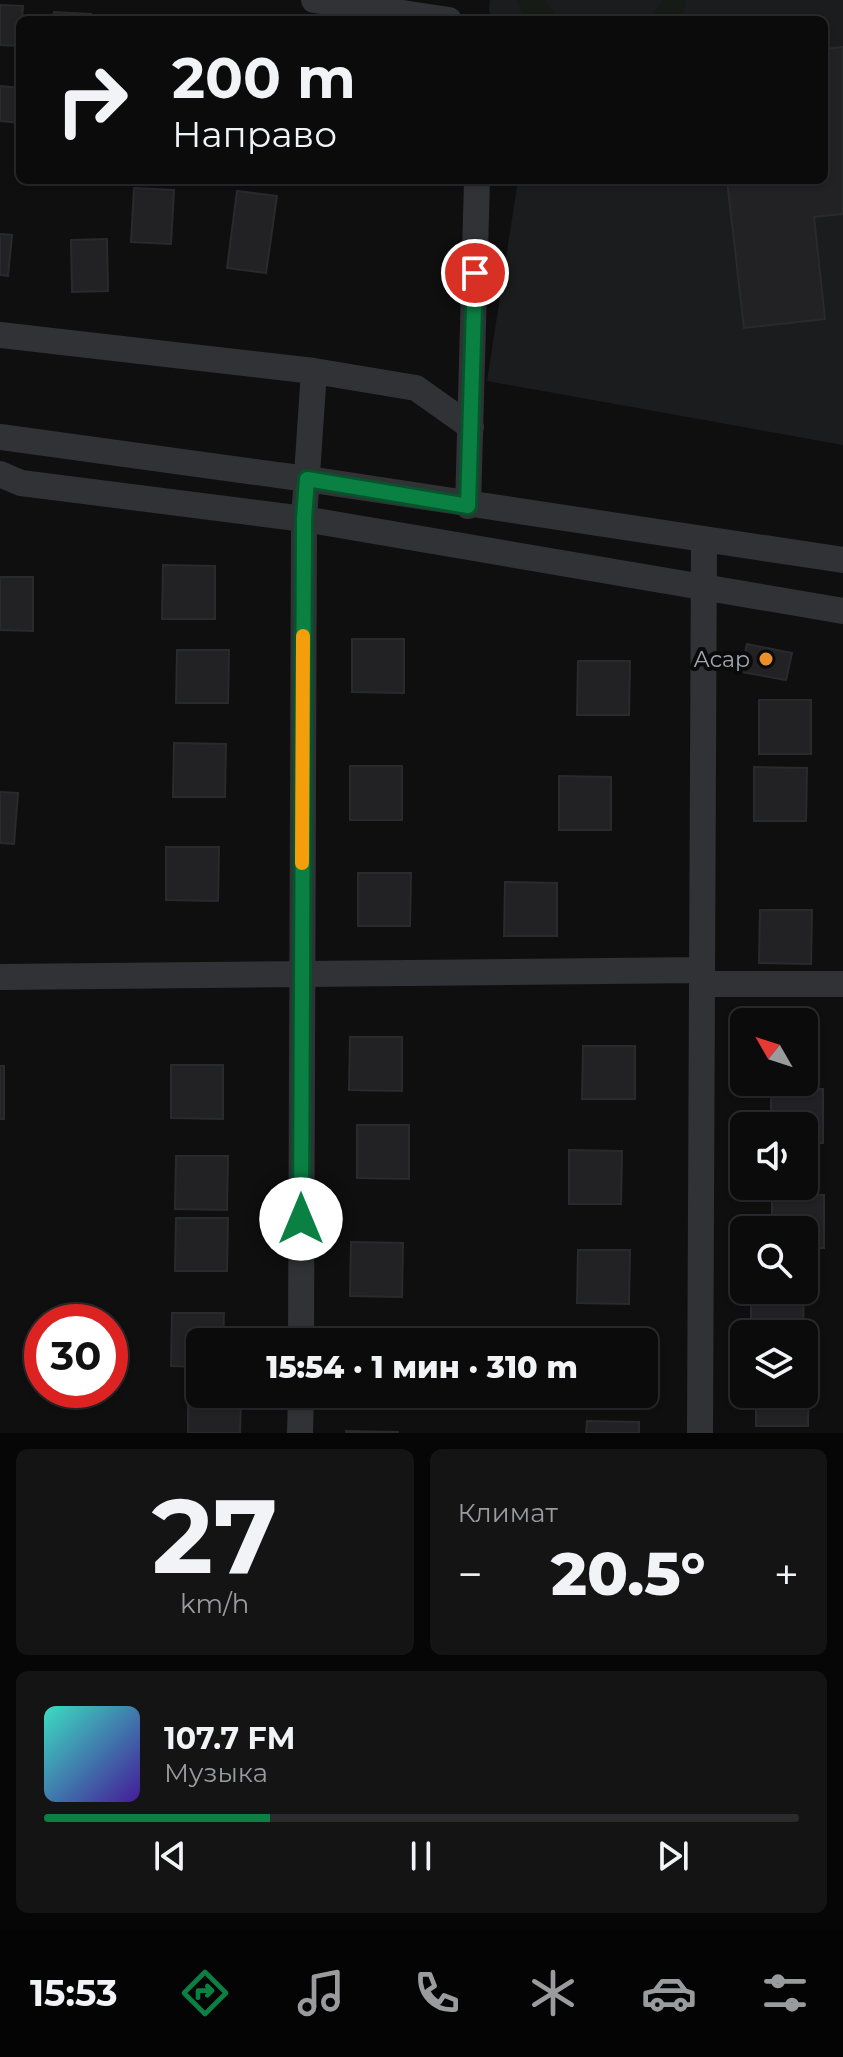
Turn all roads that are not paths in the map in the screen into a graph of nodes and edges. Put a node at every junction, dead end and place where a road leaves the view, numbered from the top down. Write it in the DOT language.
graph roads {
  1 [pos="314,0"];
  2 [pos="408,6"];
  3 [pos="437,16"];
  4 [pos="477,184"];
  5 [pos="0,335"];
  6 [pos="314,371"];
  7 [pos="471,427"];
  8 [pos="0,437"];
  9 [pos="0,474"];
  10 [pos="307,479"];
  11 [pos="468,506"];
  12 [pos="304,519"];
  13 [pos="704,540"];
  14 [pos="843,560"];
  15 [pos="703,587"];
  16 [pos="843,611"];
  17 [pos="302,974"];
  18 [pos="0,977"];
  19 [pos="702,977"];
  20 [pos="843,984"];
  21 [pos="301,1328"];
  22 [pos="301,1408"];
  23 [pos="300,1433"];
  24 [pos="700,1433"];
  1 -- 2 [label="street"];
  2 -- 3 [label="street"];
  4 -- 7 [label="street"];
  5 -- 6 [label="street"];
  6 -- 7 [label="street"];
  6 -- 10 [label="street"];
  7 -- 11 [label="street"];
  8 -- 10 [label="street"];
  9 -- 12 [label="street"];
  10 -- 11 [label="street"];
  10 -- 12 [label="street"];
  11 -- 13 [label="street"];
  12 -- 15 [label="street"];
  12 -- 17 [label="street"];
  13 -- 14 [label="street"];
  13 -- 15 [label="street"];
  15 -- 16 [label="street"];
  15 -- 19 [label="street"];
  17 -- 18 [label="street"];
  17 -- 19 [label="street"];
  17 -- 21 [label="street"];
  19 -- 20 [label="street"];
  19 -- 24 [label="street"];
  22 -- 23 [label="street"];
}
